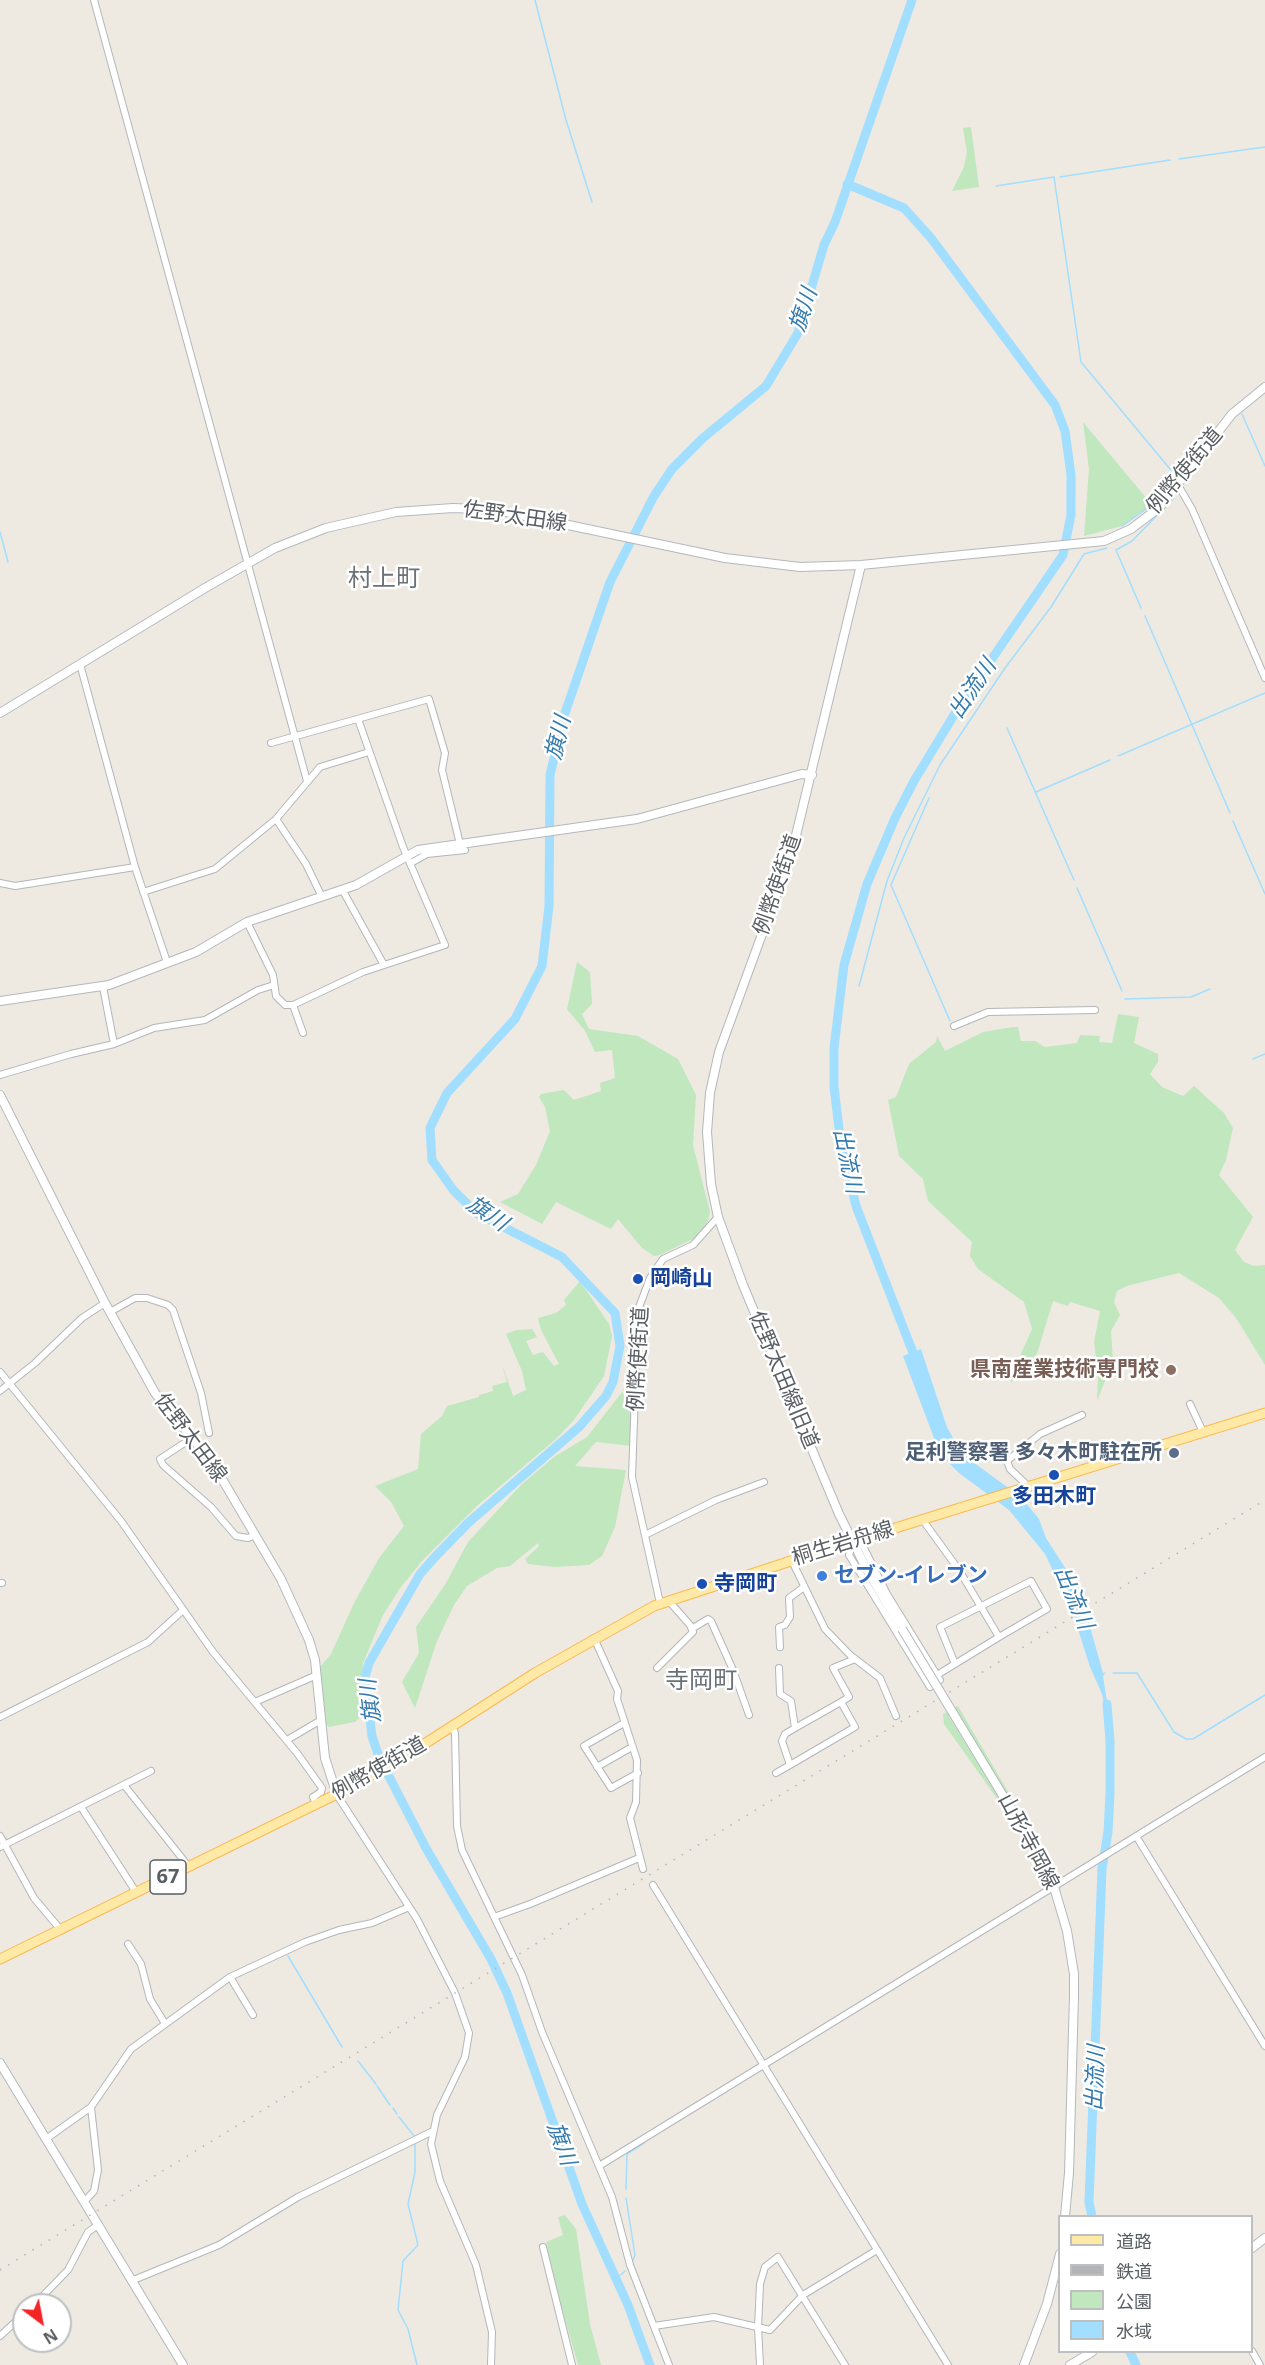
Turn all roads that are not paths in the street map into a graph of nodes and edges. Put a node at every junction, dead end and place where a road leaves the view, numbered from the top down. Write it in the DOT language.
graph roads {
  1 [pos="94,0"];
  2 [pos="1265,387"];
  3 [pos="1178,484"];
  4 [pos="248,563"];
  5 [pos="861,565"];
  6 [pos="80,664"];
  7 [pos="1265,678"];
  8 [pos="0,713"];
  9 [pos="358,719"];
  10 [pos="295,737"];
  11 [pos="271,743"];
  12 [pos="369,752"];
  13 [pos="812,775"];
  14 [pos="307,781"];
  15 [pos="276,819"];
  16 [pos="459,840"];
  17 [pos="462,849"];
  18 [pos="409,859"];
  19 [pos="135,867"];
  20 [pos="0,884"];
  21 [pos="343,891"];
  22 [pos="143,892"];
  23 [pos="322,897"];
  24 [pos="247,922"];
  25 [pos="167,962"];
  26 [pos="384,965"];
  27 [pos="274,985"];
  28 [pos="104,987"];
  29 [pos="0,1001"];
  30 [pos="293,1005"];
  31 [pos="1095,1010"];
  32 [pos="954,1026"];
  33 [pos="303,1033"];
  34 [pos="114,1044"];
  35 [pos="0,1076"];
  36 [pos="0,1095"];
  37 [pos="718,1217"];
  38 [pos="105,1303"];
  39 [pos="110,1312"];
  40 [pos="0,1372"];
  41 [pos="10,1383"];
  42 [pos="0,1391"];
  43 [pos="1190,1404"];
  44 [pos="1265,1413"];
  45 [pos="1082,1415"];
  46 [pos="1203,1432"];
  47 [pos="209,1433"];
  48 [pos="192,1438"];
  49 [pos="764,1482"];
  50 [pos="1029,1487"];
  51 [pos="922,1520"];
  52 [pos="256,1535"];
  53 [pos="645,1535"];
  54 [pos="853,1542"];
  55 [pos="792,1561"];
  56 [pos="804,1587"];
  57 [pos="664,1602"];
  58 [pos="981,1606"];
  59 [pos="182,1611"];
  60 [pos="693,1628"];
  61 [pos="999,1637"];
  62 [pos="594,1638"];
  63 [pos="780,1647"];
  64 [pos="855,1659"];
  65 [pos="955,1664"];
  66 [pos="657,1668"];
  67 [pos="779,1668"];
  68 [pos="317,1675"];
  69 [pos="937,1675"];
  70 [pos="255,1702"];
  71 [pos="841,1702"];
  72 [pos="749,1715"];
  73 [pos="896,1716"];
  74 [pos="0,1717"];
  75 [pos="321,1720"];
  76 [pos="624,1723"];
  77 [pos="452,1726"];
  78 [pos="795,1728"];
  79 [pos="287,1740"];
  80 [pos="632,1747"];
  81 [pos="1265,1757"];
  82 [pos="790,1765"];
  83 [pos="597,1767"];
  84 [pos="151,1771"];
  85 [pos="638,1773"];
  86 [pos="776,1773"];
  87 [pos="124,1785"];
  88 [pos="340,1793"];
  89 [pos="317,1805"];
  90 [pos="81,1807"];
  91 [pos="0,1836"];
  92 [pos="1136,1836"];
  93 [pos="2,1846"];
  94 [pos="639,1858"];
  95 [pos="189,1867"];
  96 [pos="643,1869"];
  97 [pos="653,1885"];
  98 [pos="1054,1887"];
  99 [pos="136,1892"];
  100 [pos="409,1907"];
  101 [pos="494,1917"];
  102 [pos="60,1929"];
  103 [pos="128,1944"];
  104 [pos="0,1959"];
  105 [pos="230,1977"];
  106 [pos="253,2015"];
  107 [pos="164,2022"];
  108 [pos="1265,2046"];
  109 [pos="0,2063"];
  110 [pos="764,2066"];
  111 [pos="91,2107"];
  112 [pos="433,2131"];
  113 [pos="46,2139"];
  114 [pos="599,2166"];
  115 [pos="84,2202"];
  116 [pos="1065,2215"];
  117 [pos="98,2225"];
  118 [pos="543,2247"];
  119 [pos="877,2250"];
  120 [pos="1058,2258"];
  121 [pos="131,2281"];
  122 [pos="45,2293"];
  123 [pos="802,2295"];
  124 [pos="12,2325"];
  125 [pos="654,2326"];
  126 [pos="758,2328"];
  127 [pos="0,2336"];
  128 [pos="1090,2353"];
  129 [pos="1027,2362"];
  130 [pos="183,2365"];
  131 [pos="491,2365"];
  132 [pos="572,2365"];
  133 [pos="669,2365"];
  134 [pos="760,2365"];
  135 [pos="845,2365"];
  136 [pos="948,2365"];
  137 [pos="1070,2365"];
  1 -- 4 [label="street"];
  2 -- 3 [label="main road, 例幣使街道"];
  3 -- 5 [label="main road, 例幣使街道"];
  3 -- 7 [label="street"];
  4 -- 5 [label="main road, 佐野太田線"];
  4 -- 6 [label="main road, 佐野太田線"];
  4 -- 10 [label="street"];
  5 -- 13 [label="main road, 例幣使街道"];
  6 -- 8 [label="main road, 佐野太田線"];
  6 -- 19 [label="street"];
  9 -- 10 [label="street"];
  9 -- 12 [label="street"];
  9 -- 16 [label="street"];
  10 -- 11 [label="street"];
  10 -- 14 [label="street"];
  12 -- 14 [label="street"];
  12 -- 18 [label="street"];
  13 -- 18 [label="main road"];
  13 -- 37 [label="main road, 例幣使街道"];
  14 -- 15 [label="street"];
  15 -- 22 [label="street"];
  15 -- 23 [label="street"];
  17 -- 18 [label="street"];
  18 -- 21 [label="main road"];
  18 -- 26 [label="street"];
  19 -- 20 [label="street"];
  19 -- 22 [label="street"];
  21 -- 23 [label="main road"];
  21 -- 26 [label="street"];
  22 -- 25 [label="street"];
  23 -- 24 [label="main road"];
  24 -- 25 [label="main road"];
  24 -- 27 [label="street"];
  25 -- 28 [label="main road"];
  26 -- 30 [label="street"];
  27 -- 30 [label="street"];
  27 -- 34 [label="street"];
  28 -- 29 [label="main road"];
  28 -- 34 [label="street"];
  30 -- 33 [label="street"];
  31 -- 32 [label="street"];
  34 -- 35 [label="street"];
  36 -- 38 [label="main road, 佐野太田線"];
  37 -- 53 [label="street, 例幣使街道"];
  37 -- 54 [label="main road, 佐野太田線旧道"];
  38 -- 39 [label="main road, 佐野太田線"];
  38 -- 41 [label="street"];
  39 -- 47 [label="street"];
  39 -- 48 [label="main road, 佐野太田線"];
  40 -- 41 [label="street"];
  41 -- 42 [label="street"];
  41 -- 59 [label="street"];
  43 -- 46 [label="street"];
  44 -- 46 [label="main road, 67"];
  45 -- 50 [label="street"];
  46 -- 50 [label="main road, 67"];
  48 -- 52 [label="main road, 佐野太田線"];
  48 -- 52 [label="street"];
  49 -- 53 [label="street"];
  50 -- 51 [label="main road, 桐生岩舟線 / 67"];
  51 -- 54 [label="main road, 桐生岩舟線 / 67"];
  51 -- 58 [label="street"];
  52 -- 68 [label="main road, 佐野太田線"];
  53 -- 57 [label="street, 例幣使街道"];
  54 -- 55 [label="main road, 桐生岩舟線 / 67"];
  54 -- 69 [label="street"];
  54 -- 69 [label="street"];
  54 -- 98 [label="main road, 山形寺岡線, bridge"];
  55 -- 56 [label="street"];
  55 -- 57 [label="main road, 桐生岩舟線 / 67"];
  56 -- 63 [label="street"];
  56 -- 64 [label="street"];
  57 -- 60 [label="street"];
  57 -- 62 [label="main road, 例幣使街道 / 67"];
  58 -- 61 [label="street"];
  58 -- 61 [label="street"];
  58 -- 65 [label="street"];
  59 -- 70 [label="street"];
  59 -- 74 [label="street"];
  60 -- 66 [label="street"];
  60 -- 72 [label="street"];
  61 -- 65 [label="street"];
  62 -- 76 [label="street"];
  62 -- 77 [label="main road, 例幣使街道 / 67"];
  64 -- 71 [label="street"];
  64 -- 73 [label="street"];
  65 -- 69 [label="street"];
  67 -- 78 [label="street"];
  68 -- 70 [label="street"];
  68 -- 75 [label="main road, 佐野太田線"];
  70 -- 79 [label="street"];
  71 -- 78 [label="street"];
  71 -- 82 [label="street"];
  75 -- 79 [label="street"];
  75 -- 88 [label="main road, 佐野太田線"];
  76 -- 80 [label="street"];
  76 -- 83 [label="street"];
  77 -- 88 [label="main road, 例幣使街道 / 67"];
  77 -- 101 [label="street"];
  78 -- 82 [label="street"];
  79 -- 89 [label="street"];
  80 -- 83 [label="street"];
  80 -- 85 [label="street"];
  81 -- 92 [label="street"];
  82 -- 86 [label="street"];
  83 -- 85 [label="street"];
  84 -- 87 [label="street"];
  85 -- 94 [label="street"];
  87 -- 90 [label="street"];
  87 -- 95 [label="street"];
  88 -- 89 [label="main road, 例幣使街道 / 67"];
  88 -- 100 [label="street"];
  89 -- 95 [label="main road, 例幣使街道 / 67"];
  90 -- 93 [label="street"];
  90 -- 99 [label="street"];
  91 -- 93 [label="street"];
  92 -- 98 [label="street"];
  92 -- 108 [label="street"];
  93 -- 102 [label="street"];
  94 -- 96 [label="street"];
  94 -- 101 [label="street"];
  95 -- 99 [label="main road, 例幣使街道 / 67"];
  97 -- 110 [label="street"];
  98 -- 110 [label="street"];
  98 -- 116 [label="main road, 山形寺岡線"];
  99 -- 102 [label="main road, 例幣使街道 / 67"];
  100 -- 105 [label="street"];
  100 -- 112 [label="street"];
  101 -- 114 [label="street"];
  102 -- 104 [label="main road, 例幣使街道 / 67"];
  103 -- 107 [label="street"];
  105 -- 106 [label="street"];
  105 -- 107 [label="street"];
  107 -- 111 [label="street"];
  109 -- 113 [label="main road"];
  110 -- 114 [label="street"];
  110 -- 119 [label="street"];
  111 -- 113 [label="street"];
  111 -- 115 [label="street"];
  112 -- 121 [label="street"];
  112 -- 131 [label="street"];
  113 -- 115 [label="main road"];
  114 -- 125 [label="street"];
  115 -- 117 [label="main road"];
  117 -- 121 [label="main road"];
  117 -- 122 [label="street"];
  118 -- 132 [label="street"];
  119 -- 123 [label="street"];
  119 -- 136 [label="street"];
  120 -- 129 [label="main road"];
  121 -- 130 [label="main road"];
  123 -- 126 [label="street"];
  123 -- 126 [label="street"];
  123 -- 135 [label="street"];
  124 -- 127 [label="street"];
  125 -- 126 [label="street"];
  125 -- 133 [label="street"];
  126 -- 134 [label="street"];
  128 -- 137 [label="main road"];
}
